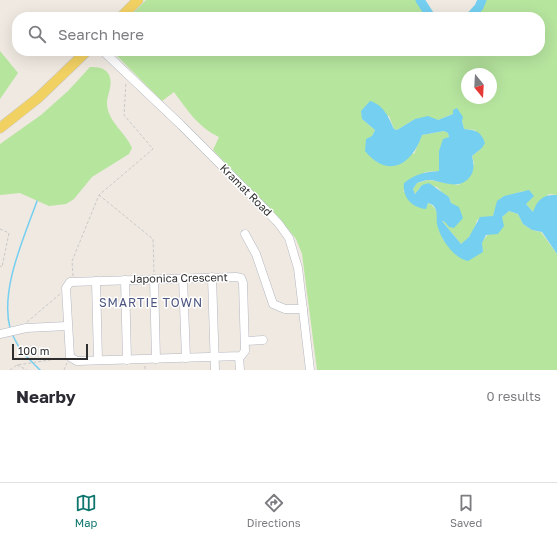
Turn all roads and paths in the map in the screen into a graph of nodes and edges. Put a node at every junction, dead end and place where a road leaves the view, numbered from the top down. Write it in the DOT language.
graph roads {
  1 [pos="138,0"];
  2 [pos="126,12"];
  3 [pos="82,56"];
  4 [pos="108,56"];
  5 [pos="126,73"];
  6 [pos="0,128"];
  7 [pos="99,195"];
  8 [pos="0,229"];
  9 [pos="245,234"];
  10 [pos="0,266"];
  11 [pos="212,277"];
  12 [pos="183,278"];
  13 [pos="154,279"];
  14 [pos="125,280"];
  15 [pos="73,281"];
  16 [pos="96,281"];
  17 [pos="66,288"];
  18 [pos="126,299"];
  19 [pos="96,300"];
  20 [pos="303,309"];
  21 [pos="67,326"];
  22 [pos="19,329"];
  23 [pos="1,334"];
  24 [pos="263,340"];
  25 [pos="245,341"];
  26 [pos="70,357"];
  27 [pos="239,357"];
  28 [pos="186,358"];
  29 [pos="215,358"];
  30 [pos="156,359"];
  31 [pos="98,360"];
  32 [pos="127,360"];
  33 [pos="17,365"];
  34 [pos="10,370"];
  35 [pos="27,370"];
  36 [pos="64,370"];
  37 [pos="215,370"];
  38 [pos="240,370"];
  39 [pos="310,370"];
  1 -- 2 [label="main road"];
  3 -- 6 [label="main road"];
  4 -- 5 [label="street, Kramat Road"];
  5 -- 7 [label="path"];
  5 -- 20 [label="street, Kramat Road"];
  7 -- 13 [label="path"];
  7 -- 15 [label="path"];
  8 -- 10 [label="path"];
  9 -- 20 [label="street"];
  11 -- 12 [label="street, Japonica Crescent"];
  11 -- 25 [label="street, Japonica Crescent"];
  11 -- 29 [label="street"];
  12 -- 13 [label="street, Japonica Crescent"];
  12 -- 28 [label="street"];
  13 -- 14 [label="street, Japonica Crescent"];
  13 -- 30 [label="street"];
  14 -- 16 [label="street, Japonica Crescent"];
  14 -- 18 [label="street"];
  15 -- 16 [label="street, Japonica Crescent"];
  15 -- 17 [label="street"];
  16 -- 19 [label="street"];
  17 -- 21 [label="street"];
  17 -- 22 [label="path"];
  18 -- 19 [label="path"];
  18 -- 32 [label="street"];
  19 -- 31 [label="street"];
  20 -- 39 [label="street, Kramat Road"];
  21 -- 22 [label="street"];
  21 -- 26 [label="street"];
  22 -- 23 [label="street"];
  24 -- 25 [label="street"];
  25 -- 27 [label="street, Japonica Crescent"];
  26 -- 31 [label="street"];
  26 -- 33 [label="path"];
  26 -- 36 [label="path"];
  27 -- 29 [label="street"];
  27 -- 38 [label="street"];
  28 -- 29 [label="street"];
  28 -- 30 [label="street"];
  29 -- 37 [label="street"];
  30 -- 32 [label="street"];
  31 -- 32 [label="street"];
  33 -- 34 [label="path"];
  33 -- 35 [label="path"];
}
